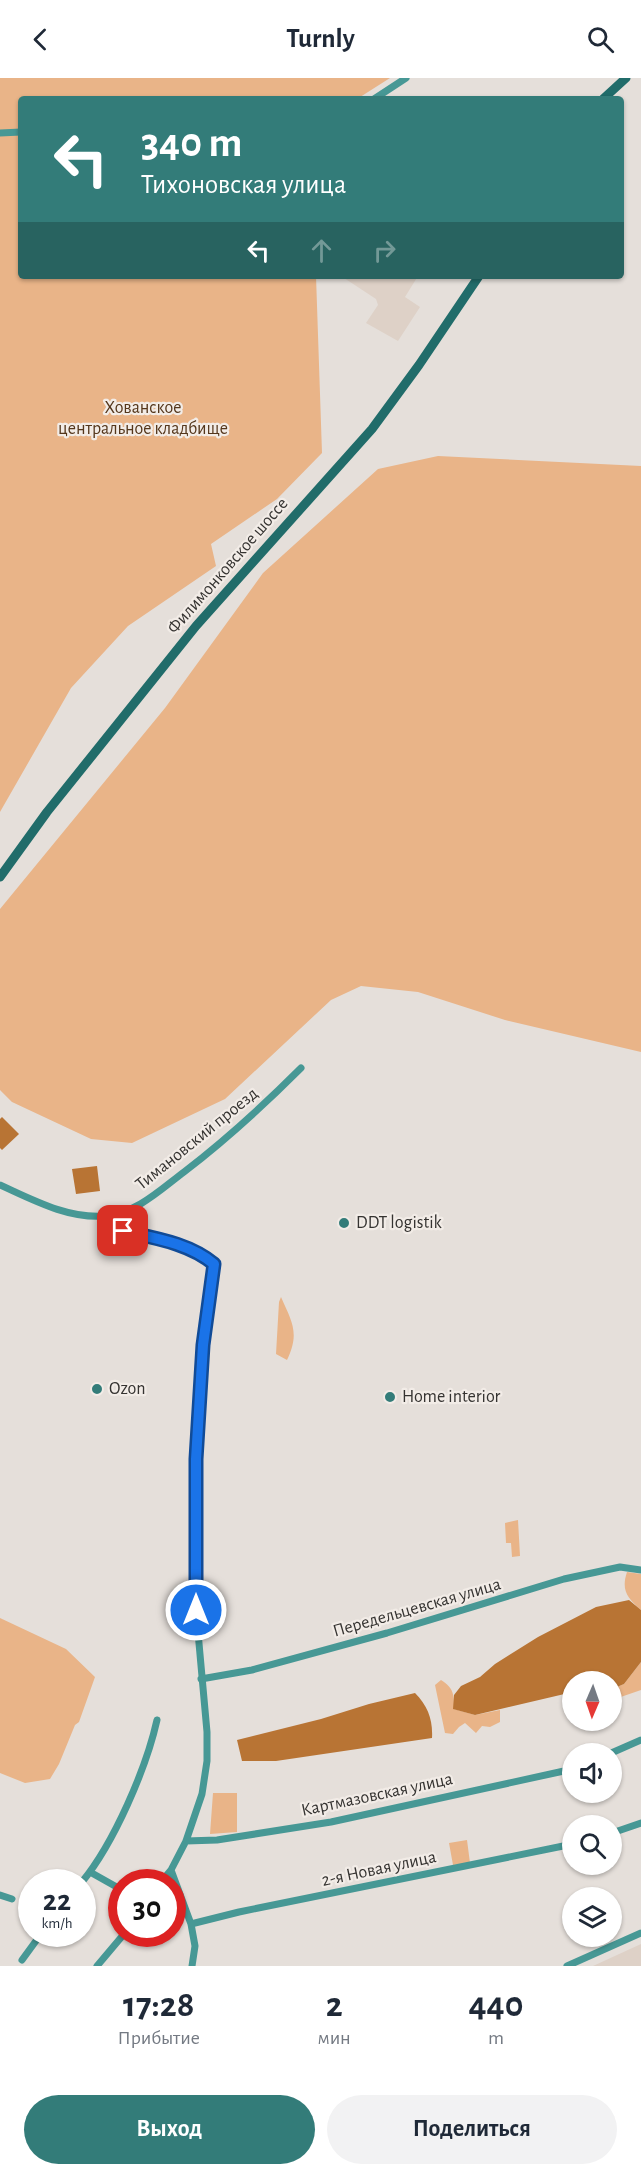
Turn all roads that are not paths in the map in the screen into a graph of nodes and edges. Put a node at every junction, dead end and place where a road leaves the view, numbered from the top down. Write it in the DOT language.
graph roads {
  1 [pos="406,78"];
  2 [pos="626,78"];
  3 [pos="379,96"];
  4 [pos="606,96"];
  5 [pos="18,132"];
  6 [pos="0,133"];
  7 [pos="477,279"];
  8 [pos="0,877"];
  9 [pos="301,1068"];
  10 [pos="0,1185"];
  11 [pos="123,1231"];
  12 [pos="641,1570"];
  13 [pos="201,1678"];
  14 [pos="157,1719"];
  15 [pos="641,1740"];
  16 [pos="622,1748"];
  17 [pos="562,1771"];
  18 [pos="641,1823"];
  19 [pos="622,1830"];
  20 [pos="186,1841"];
  21 [pos="562,1846"];
  22 [pos="92,1869"];
  23 [pos="172,1869"];
  24 [pos="0,1895"];
  25 [pos="12,1899"];
  26 [pos="186,1913"];
  27 [pos="190,1924"];
  28 [pos="641,1933"];
  29 [pos="32,1947"];
  30 [pos="113,1947"];
  31 [pos="22,1960"];
  32 [pos="97,1966"];
  33 [pos="192,1966"];
  34 [pos="567,1966"];
  1 -- 3 [label="street"];
  2 -- 4 [label="main road"];
  5 -- 6 [label="street"];
  7 -- 8 [label="main road, Филимонковское шоссе"];
  9 -- 10 [label="street, Тимановский проезд"];
  11 -- 13 [label="street"];
  12 -- 13 [label="street, Передельцевская улица"];
  13 -- 20 [label="street"];
  14 -- 22 [label="street"];
  15 -- 16 [label="street"];
  17 -- 20 [label="street, Картмазовская улица"];
  18 -- 19 [label="street"];
  20 -- 23 [label="street"];
  21 -- 27 [label="street, 2-я Новая улица"];
  24 -- 25 [label="street"];
  26 -- 27 [label="street"];
  27 -- 33 [label="street"];
  28 -- 34 [label="street"];
  29 -- 31 [label="street"];
  30 -- 32 [label="street"];
}
